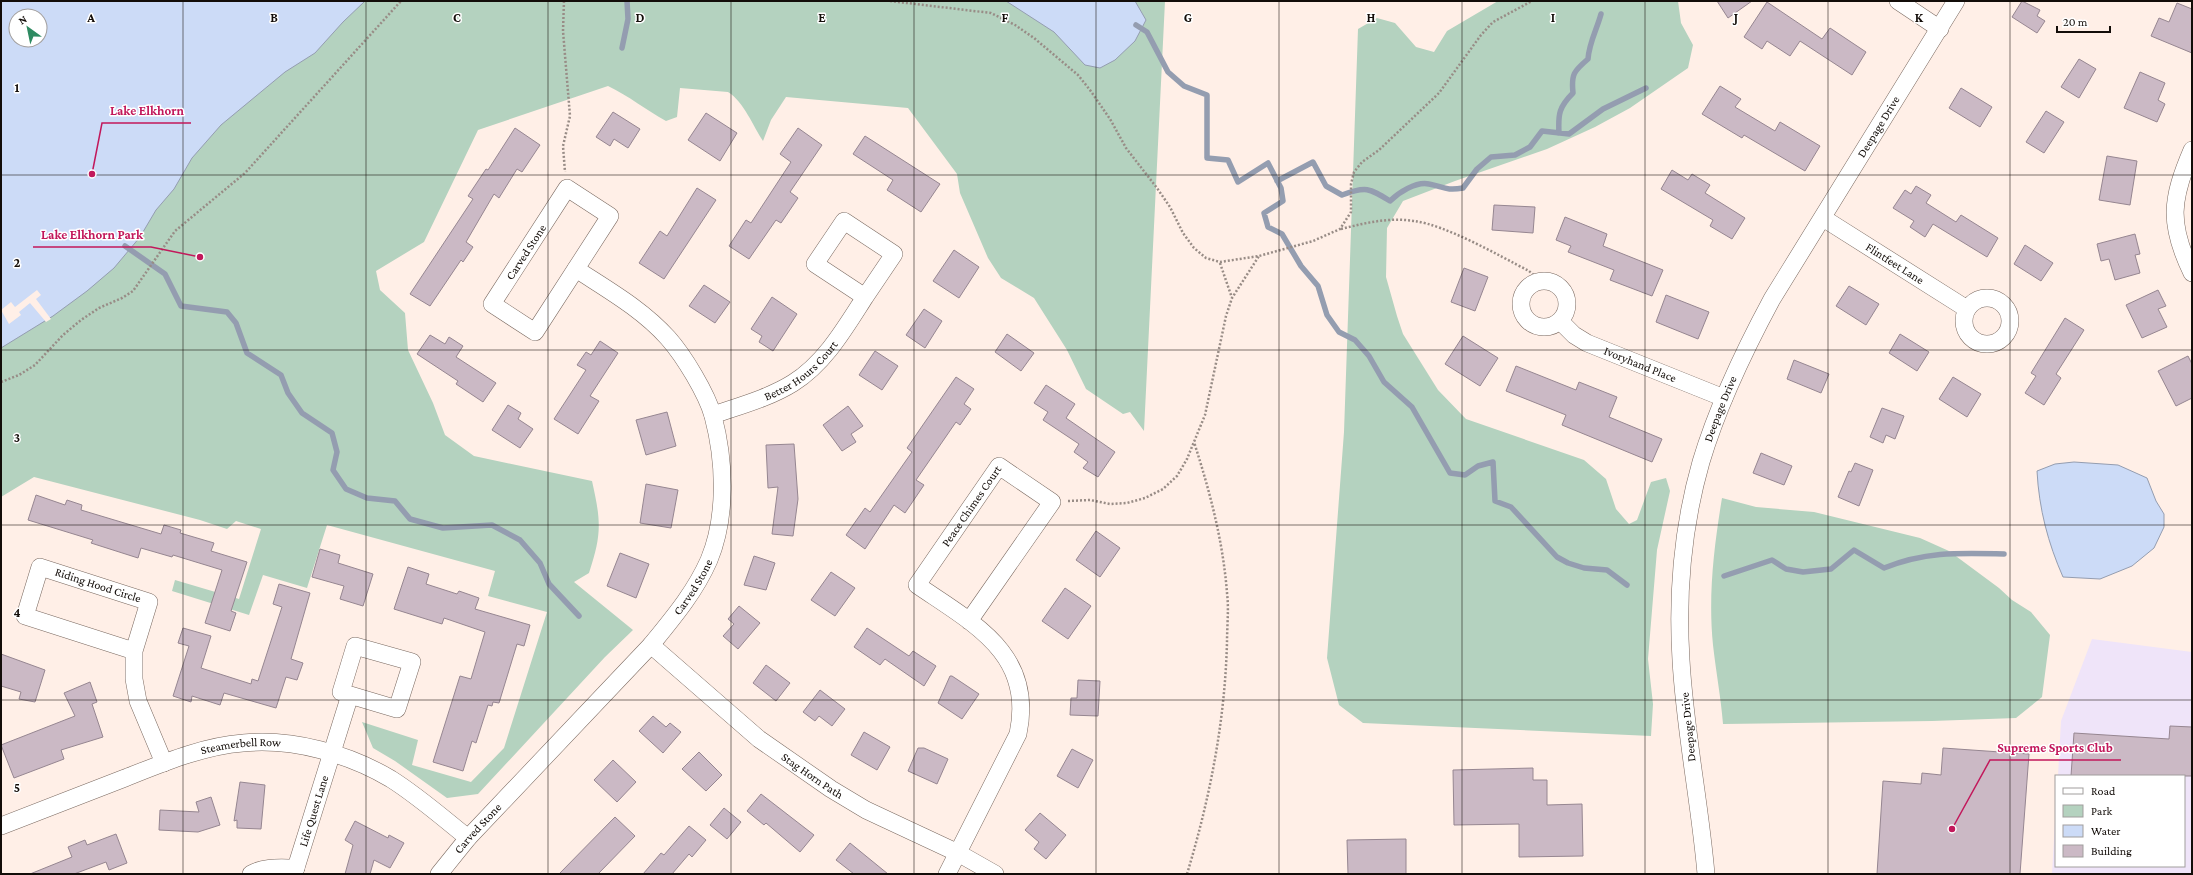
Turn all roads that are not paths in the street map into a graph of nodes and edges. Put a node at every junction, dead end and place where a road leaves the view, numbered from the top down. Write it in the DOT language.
graph roads {
  1 [pos="1898,1"];
  2 [pos="1956,1"];
  3 [pos="1940,29"];
  4 [pos="2192,150"];
  5 [pos="1823,218"];
  6 [pos="576,269"];
  7 [pos="2192,273"];
  8 [pos="865,297"];
  9 [pos="1967,309"];
  10 [pos="1561,322"];
  11 [pos="1724,398"];
  12 [pos="713,415"];
  13 [pos="970,621"];
  14 [pos="651,644"];
  15 [pos="134,651"];
  16 [pos="350,694"];
  17 [pos="332,754"];
  18 [pos="164,763"];
  19 [pos="1,826"];
  20 [pos="468,838"];
  21 [pos="958,853"];
  22 [pos="295,871"];
  23 [pos="251,874"];
  24 [pos="439,874"];
  25 [pos="947,874"];
  26 [pos="995,874"];
  27 [pos="1706,874"];
  1 -- 3 [label="street"];
  2 -- 3 [label="street, Deepage Drive"];
  3 -- 5 [label="street, Deepage Drive"];
  4 -- 7 [label="street"];
  5 -- 9 [label="street, Flintfeet Lane"];
  5 -- 11 [label="street, Deepage Drive"];
  6 -- 6 [label="street, Carved Stone"];
  6 -- 12 [label="street, Carved Stone"];
  8 -- 8 [label="street, Better Hours Court"];
  8 -- 12 [label="street, Better Hours Court"];
  10 -- 10 [label="street"];
  10 -- 11 [label="street, Ivoryhand Place"];
  11 -- 27 [label="street, Deepage Drive"];
  12 -- 14 [label="street, Carved Stone"];
  13 -- 13 [label="street, Peace Chimes Court"];
  13 -- 21 [label="street, Peace Chimes Court"];
  14 -- 20 [label="street, Carved Stone"];
  14 -- 21 [label="street, Stag Horn Path"];
  15 -- 15 [label="street, Riding Hood Circle"];
  15 -- 18 [label="street, Riding Hood Circle"];
  16 -- 16 [label="street"];
  16 -- 17 [label="street, Life Quest Lane"];
  17 -- 18 [label="street, Steamerbell Row"];
  17 -- 20 [label="street, Steamerbell Row"];
  17 -- 22 [label="street, Life Quest Lane"];
  18 -- 19 [label="street, Steamerbell Row"];
  20 -- 24 [label="street, Carved Stone"];
  21 -- 25 [label="street, Peace Chimes Court"];
  21 -- 26 [label="street, Stag Horn Path"];
  22 -- 23 [label="street, Life Quest Lane"];
}
